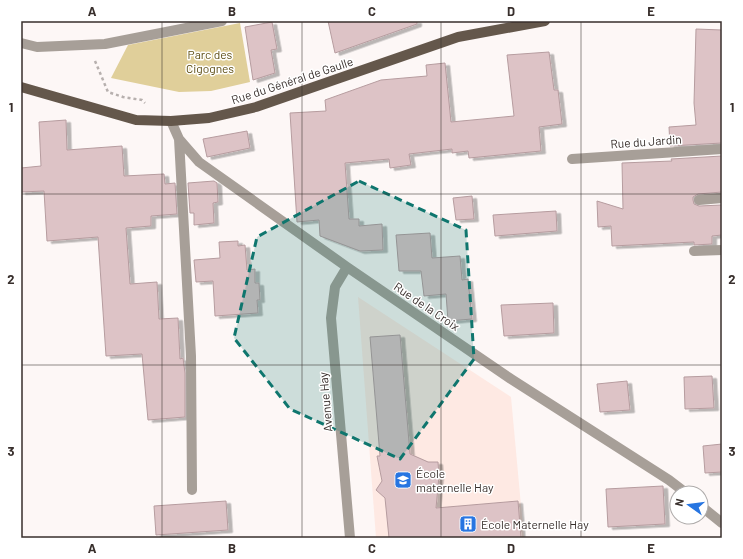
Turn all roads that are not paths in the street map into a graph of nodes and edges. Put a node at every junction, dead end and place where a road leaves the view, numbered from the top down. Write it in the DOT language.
graph roads {
  1 [pos="222,21"];
  2 [pos="545,21"];
  3 [pos="21,43"];
  4 [pos="21,87"];
  5 [pos="171,121"];
  6 [pos="179,139"];
  7 [pos="722,149"];
  8 [pos="572,159"];
  9 [pos="722,198"];
  10 [pos="699,200"];
  11 [pos="722,250"];
  12 [pos="694,251"];
  13 [pos="346,267"];
  14 [pos="676,485"];
  15 [pos="192,490"];
  16 [pos="709,512"];
  17 [pos="722,523"];
  18 [pos="350,538"];
  1 -- 3 [label="street"];
  2 -- 5 [label="main road, Rue du Général de Gaulle"];
  4 -- 5 [label="main road, Rue du Général de Gaulle"];
  5 -- 6 [label="street, Rue de la Croix"];
  6 -- 13 [label="street, Rue de la Croix"];
  6 -- 15 [label="street"];
  7 -- 8 [label="street, Rue du Jardin"];
  9 -- 10 [label="street"];
  11 -- 12 [label="street"];
  13 -- 14 [label="street, Rue de la Croix"];
  13 -- 18 [label="street, Avenue Hay"];
  16 -- 17 [label="street"];
}
